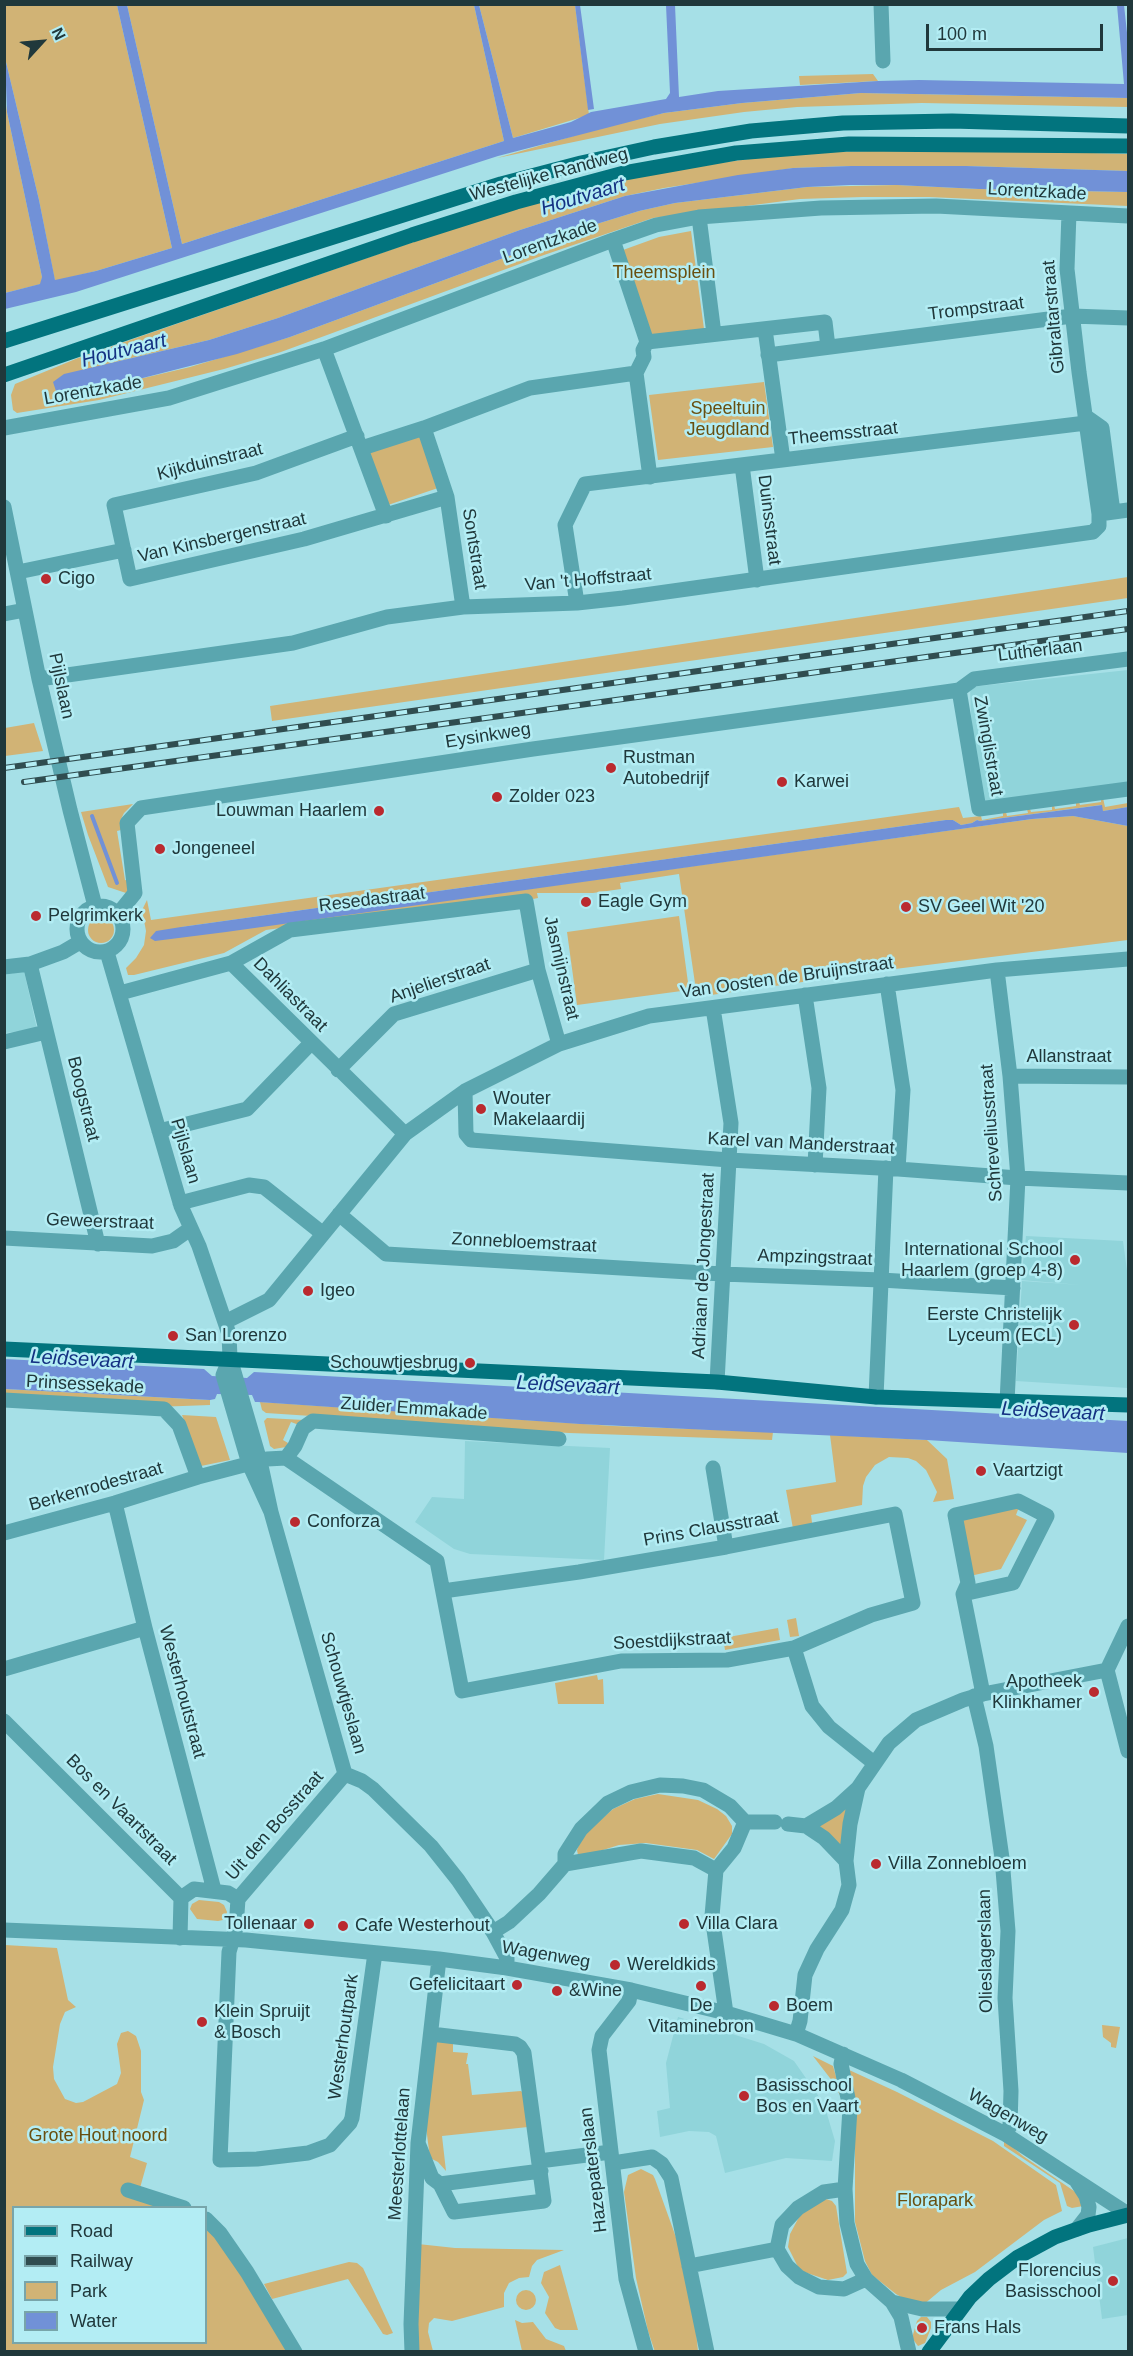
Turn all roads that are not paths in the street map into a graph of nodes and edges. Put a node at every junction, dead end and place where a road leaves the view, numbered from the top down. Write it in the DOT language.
graph roads {
  1 [pos="881,4"];
  2 [pos="883,61"];
  3 [pos="1128,126"];
  4 [pos="1128,146"];
  5 [pos="1069,213"];
  6 [pos="1128,216"];
  7 [pos="699,217"];
  8 [pos="613,240"];
  9 [pos="1072,316"];
  10 [pos="1128,318"];
  11 [pos="765,329"];
  12 [pos="714,334"];
  13 [pos="4,341"];
  14 [pos="647,342"];
  15 [pos="828,347"];
  16 [pos="324,349"];
  17 [pos="768,355"];
  18 [pos="636,374"];
  19 [pos="4,375"];
  20 [pos="1086,420"];
  21 [pos="4,428"];
  22 [pos="424,428"];
  23 [pos="359,442"];
  24 [pos="783,460"];
  25 [pos="742,465"];
  26 [pos="650,477"];
  27 [pos="447,497"];
  28 [pos="4,507"];
  29 [pos="1114,512"];
  30 [pos="386,516"];
  31 [pos="124,550"];
  32 [pos="18,572"];
  33 [pos="757,580"];
  34 [pos="577,603"];
  35 [pos="463,607"];
  36 [pos="25,610"];
  37 [pos="4,614"];
  38 [pos="1128,659"];
  39 [pos="39,679"];
  40 [pos="959,690"];
  41 [pos="1128,789"];
  42 [pos="526,901"];
  43 [pos="95,906"];
  44 [pos="118,914"];
  45 [pos="81,942"];
  46 [pos="107,951"];
  47 [pos="1128,958"];
  48 [pos="231,963"];
  49 [pos="30,964"];
  50 [pos="4,968"];
  51 [pos="538,970"];
  52 [pos="997,970"];
  53 [pos="886,984"];
  54 [pos="120,993"];
  55 [pos="805,995"];
  56 [pos="713,1008"];
  57 [pos="46,1032"];
  58 [pos="4,1042"];
  59 [pos="311,1043"];
  60 [pos="559,1044"];
  61 [pos="338,1070"];
  62 [pos="1010,1077"];
  63 [pos="1128,1077"];
  64 [pos="465,1091"];
  65 [pos="159,1131"];
  66 [pos="405,1134"];
  67 [pos="729,1160"];
  68 [pos="815,1165"];
  69 [pos="892,1168"];
  70 [pos="1018,1178"];
  71 [pos="1128,1183"];
  72 [pos="180,1203"];
  73 [pos="339,1214"];
  74 [pos="190,1229"];
  75 [pos="322,1233"];
  76 [pos="4,1238"];
  77 [pos="98,1244"];
  78 [pos="722,1274"];
  79 [pos="881,1280"];
  80 [pos="1013,1288"];
  81 [pos="225,1322"];
  82 [pos="4,1348"];
  83 [pos="229,1367"];
  84 [pos="717,1382"];
  85 [pos="876,1397"];
  86 [pos="4,1400"];
  87 [pos="1007,1402"];
  88 [pos="1128,1405"];
  89 [pos="559,1439"];
  90 [pos="286,1458"];
  91 [pos="255,1462"];
  92 [pos="712,1468"];
  93 [pos="198,1477"];
  94 [pos="115,1503"];
  95 [pos="4,1533"];
  96 [pos="726,1548"];
  97 [pos="443,1591"];
  98 [pos="963,1594"];
  99 [pos="913,1603"];
  100 [pos="1128,1626"];
  101 [pos="145,1628"];
  102 [pos="794,1648"];
  103 [pos="4,1669"];
  104 [pos="1107,1670"];
  105 [pos="978,1695"];
  106 [pos="1124,1711"];
  107 [pos="4,1721"];
  108 [pos="1128,1751"];
  109 [pos="874,1762"];
  110 [pos="345,1774"];
  111 [pos="858,1788"];
  112 [pos="745,1822"];
  113 [pos="806,1826"];
  114 [pos="846,1861"];
  115 [pos="565,1864"];
  116 [pos="716,1870"];
  117 [pos="214,1890"];
  118 [pos="181,1898"];
  119 [pos="238,1899"];
  120 [pos="4,1930"];
  121 [pos="493,1932"];
  122 [pos="180,1938"];
  123 [pos="232,1939"];
  124 [pos="375,1953"];
  125 [pos="439,1959"];
  126 [pos="507,1968"];
  127 [pos="631,1990"];
  128 [pos="726,2013"];
  129 [pos="431,2034"];
  130 [pos="796,2034"];
  131 [pos="843,2054"];
  132 [pos="1005,2134"];
  133 [pos="418,2143"];
  134 [pos="612,2157"];
  135 [pos="540,2166"];
  136 [pos="1076,2180"];
  137 [pos="440,2184"];
  138 [pos="845,2189"];
  139 [pos="128,2190"];
  140 [pos="178,2206"];
  141 [pos="1128,2215"];
  142 [pos="207,2220"];
  143 [pos="1077,2229"];
  144 [pos="777,2249"];
  145 [pos="689,2266"];
  146 [pos="866,2279"];
  147 [pos="892,2302"];
  148 [pos="959,2309"];
  149 [pos="295,2352"];
  150 [pos="412,2352"];
  151 [pos="646,2352"];
  152 [pos="707,2352"];
  153 [pos="909,2352"];
  154 [pos="929,2352"];
  1 -- 2 [label="street"];
  3 -- 13 [label="main road, Westelijke Randweg"];
  4 -- 19 [label="main road, Westelijke Randweg"];
  5 -- 6 [label="street, Lorentzkade"];
  5 -- 7 [label="street, Lorentzkade"];
  5 -- 9 [label="street, Gibraltarstraat"];
  7 -- 8 [label="street, Lorentzkade"];
  7 -- 12 [label="street"];
  8 -- 14 [label="street"];
  8 -- 16 [label="street, Lorentzkade"];
  9 -- 10 [label="street, Trompstraat"];
  9 -- 15 [label="street, Trompstraat"];
  9 -- 20 [label="street, Gibraltarstraat"];
  11 -- 12 [label="street"];
  11 -- 15 [label="street"];
  11 -- 17 [label="street"];
  12 -- 14 [label="street"];
  14 -- 18 [label="street"];
  15 -- 17 [label="street, Trompstraat"];
  16 -- 21 [label="street, Lorentzkade"];
  16 -- 23 [label="street"];
  17 -- 24 [label="street"];
  18 -- 22 [label="street"];
  18 -- 26 [label="street"];
  20 -- 24 [label="street, Theemsstraat"];
  20 -- 29 [label="street, Gibraltarstraat"];
  22 -- 23 [label="street"];
  22 -- 27 [label="street, Sontstraat"];
  23 -- 30 [label="street"];
  23 -- 31 [label="street, Kijkduinstraat"];
  24 -- 25 [label="street, Theemsstraat"];
  25 -- 26 [label="street, Theemsstraat"];
  25 -- 33 [label="street, Duinsstraat"];
  26 -- 34 [label="street, Theemsstraat"];
  27 -- 30 [label="street"];
  27 -- 35 [label="street, Sontstraat"];
  28 -- 32 [label="street, Pijlslaan"];
  29 -- 33 [label="street, Van 't Hoffstraat"];
  30 -- 31 [label="street, Van Kinsbergenstraat"];
  31 -- 32 [label="street, Van Kinsbergenstraat"];
  32 -- 36 [label="street, Pijlslaan"];
  33 -- 34 [label="street, Van 't Hoffstraat"];
  34 -- 35 [label="street, Van 't Hoffstraat"];
  35 -- 39 [label="street, Van 't Hoffstraat"];
  36 -- 37 [label="street"];
  36 -- 39 [label="street, Pijlslaan"];
  38 -- 40 [label="street, Lutherlaan"];
  39 -- 43 [label="street, Pijlslaan"];
  40 -- 41 [label="street, Zwinglistraat"];
  40 -- 44 [label="street, Eysinkweg"];
  42 -- 48 [label="street, Resedastraat"];
  42 -- 51 [label="street, Jasmijnstraat"];
  43 -- 44 [label="street"];
  43 -- 45 [label="street"];
  44 -- 46 [label="street"];
  45 -- 46 [label="street"];
  45 -- 49 [label="street"];
  46 -- 54 [label="street, Pijlslaan"];
  47 -- 52 [label="street, Van Oosten de Bruijnstraat"];
  48 -- 54 [label="street, Dahliastraat"];
  48 -- 59 [label="street, Dahliastraat"];
  49 -- 50 [label="street"];
  49 -- 57 [label="street, Boogstraat"];
  51 -- 60 [label="street, Jasmijnstraat"];
  51 -- 61 [label="street, Anjelierstraat"];
  52 -- 53 [label="street, Van Oosten de Bruijnstraat"];
  52 -- 62 [label="street, Schreveliusstraat"];
  53 -- 55 [label="street, Van Oosten de Bruijnstraat"];
  53 -- 69 [label="street"];
  54 -- 65 [label="street, Pijlslaan"];
  55 -- 56 [label="street, Van Oosten de Bruijnstraat"];
  55 -- 68 [label="street"];
  56 -- 60 [label="street, Van Oosten de Bruijnstraat"];
  56 -- 67 [label="street, Adriaan de Jongestraat"];
  57 -- 58 [label="street"];
  57 -- 77 [label="street, Boogstraat"];
  59 -- 61 [label="street, Dahliastraat"];
  59 -- 65 [label="street"];
  60 -- 64 [label="street, Van Oosten de Bruijnstraat"];
  61 -- 66 [label="street, Dahliastraat"];
  62 -- 63 [label="street, Allanstraat"];
  62 -- 70 [label="street, Schreveliusstraat"];
  64 -- 66 [label="street, Van Oosten de Bruijnstraat"];
  64 -- 67 [label="street, Karel van Manderstraat"];
  65 -- 72 [label="street, Pijlslaan"];
  66 -- 73 [label="street, Van Oosten de Bruijnstraat"];
  67 -- 68 [label="street, Karel van Manderstraat"];
  67 -- 78 [label="street, Adriaan de Jongestraat"];
  68 -- 69 [label="street, Karel van Manderstraat"];
  69 -- 70 [label="street, Karel van Manderstraat"];
  69 -- 79 [label="street"];
  70 -- 71 [label="street, Karel van Manderstraat"];
  70 -- 80 [label="street, Schreveliusstraat"];
  72 -- 74 [label="street, Pijlslaan"];
  72 -- 75 [label="street"];
  73 -- 75 [label="street, Van Oosten de Bruijnstraat"];
  73 -- 78 [label="street, Zonnebloemstraat"];
  74 -- 77 [label="street, Geweerstraat"];
  74 -- 81 [label="street, Pijlslaan"];
  75 -- 81 [label="street, Van Oosten de Bruijnstraat"];
  76 -- 77 [label="street, Geweerstraat"];
  78 -- 79 [label="street, Ampzingstraat"];
  78 -- 84 [label="street, Adriaan de Jongestraat"];
  79 -- 80 [label="street, Ampzingstraat"];
  79 -- 85 [label="street"];
  80 -- 87 [label="street, Schreveliusstraat"];
  81 -- 83 [label="street, Pijlslaan"];
  82 -- 83 [label="main road"];
  83 -- 84 [label="main road"];
  83 -- 91 [label="street, Schouwtjeslaan"];
  84 -- 85 [label="main road"];
  85 -- 87 [label="main road"];
  86 -- 93 [label="street, Prinsessekade"];
  87 -- 88 [label="main road"];
  89 -- 90 [label="street, Zuider Emmakade"];
  90 -- 91 [label="street, Berkenrodestraat"];
  90 -- 97 [label="street"];
  91 -- 93 [label="street, Berkenrodestraat"];
  91 -- 110 [label="street, Schouwtjeslaan"];
  92 -- 96 [label="street"];
  93 -- 94 [label="street, Berkenrodestraat"];
  94 -- 95 [label="street, Berkenrodestraat"];
  94 -- 101 [label="street, Westerhoutstraat"];
  96 -- 97 [label="street, Prins Clausstraat"];
  96 -- 99 [label="street, Prins Clausstraat"];
  97 -- 102 [label="street, Soestdijkstraat"];
  98 -- 98 [label="street, Olieslagerslaan"];
  98 -- 105 [label="street, Olieslagerslaan"];
  99 -- 102 [label="street, Soestdijkstraat"];
  100 -- 104 [label="street"];
  101 -- 103 [label="street"];
  101 -- 117 [label="street, Westerhoutstraat"];
  102 -- 109 [label="street"];
  104 -- 105 [label="street"];
  104 -- 106 [label="street"];
  105 -- 109 [label="street"];
  105 -- 132 [label="street, Olieslagerslaan"];
  106 -- 108 [label="street"];
  107 -- 118 [label="street, Bos en Vaartstraat"];
  109 -- 111 [label="street"];
  110 -- 119 [label="street, Uit den Bosstraat"];
  110 -- 121 [label="street, Schouwtjeslaan"];
  111 -- 113 [label="street"];
  111 -- 114 [label="street"];
  112 -- 113 [label="street"];
  112 -- 115 [label="street"];
  112 -- 116 [label="street"];
  113 -- 114 [label="street"];
  114 -- 130 [label="street"];
  115 -- 116 [label="street"];
  115 -- 121 [label="street"];
  116 -- 128 [label="street"];
  117 -- 118 [label="street"];
  117 -- 119 [label="street"];
  118 -- 122 [label="street"];
  119 -- 123 [label="street, Uit den Bosstraat"];
  120 -- 122 [label="street, Wagenweg"];
  121 -- 126 [label="street, Schouwtjeslaan"];
  122 -- 123 [label="street, Wagenweg"];
  123 -- 124 [label="street, Wagenweg"];
  123 -- 124 [label="street, Westerhoutpark"];
  124 -- 125 [label="street, Wagenweg"];
  125 -- 126 [label="street, Wagenweg"];
  125 -- 129 [label="street, Meesterlottelaan"];
  126 -- 127 [label="street, Wagenweg"];
  127 -- 128 [label="street, Wagenweg"];
  127 -- 134 [label="street, Hazepaterslaan"];
  128 -- 130 [label="street, Wagenweg"];
  129 -- 133 [label="street, Meesterlottelaan"];
  129 -- 135 [label="street"];
  130 -- 131 [label="street, Wagenweg"];
  131 -- 132 [label="street, Wagenweg"];
  131 -- 138 [label="street"];
  132 -- 136 [label="street, Wagenweg"];
  133 -- 137 [label="street"];
  133 -- 150 [label="street, Meesterlottelaan"];
  134 -- 135 [label="street"];
  134 -- 145 [label="street"];
  134 -- 151 [label="street, Hazepaterslaan"];
  135 -- 137 [label="street"];
  135 -- 137 [label="street"];
  136 -- 141 [label="street, Wagenweg"];
  136 -- 143 [label="street"];
  138 -- 144 [label="street"];
  138 -- 146 [label="street"];
  139 -- 140 [label="street"];
  141 -- 143 [label="main road"];
  142 -- 149 [label="street"];
  143 -- 148 [label="main road"];
  144 -- 145 [label="street"];
  144 -- 146 [label="street"];
  145 -- 152 [label="street"];
  146 -- 147 [label="street"];
  147 -- 148 [label="street"];
  147 -- 153 [label="street"];
  148 -- 154 [label="main road"];
}
